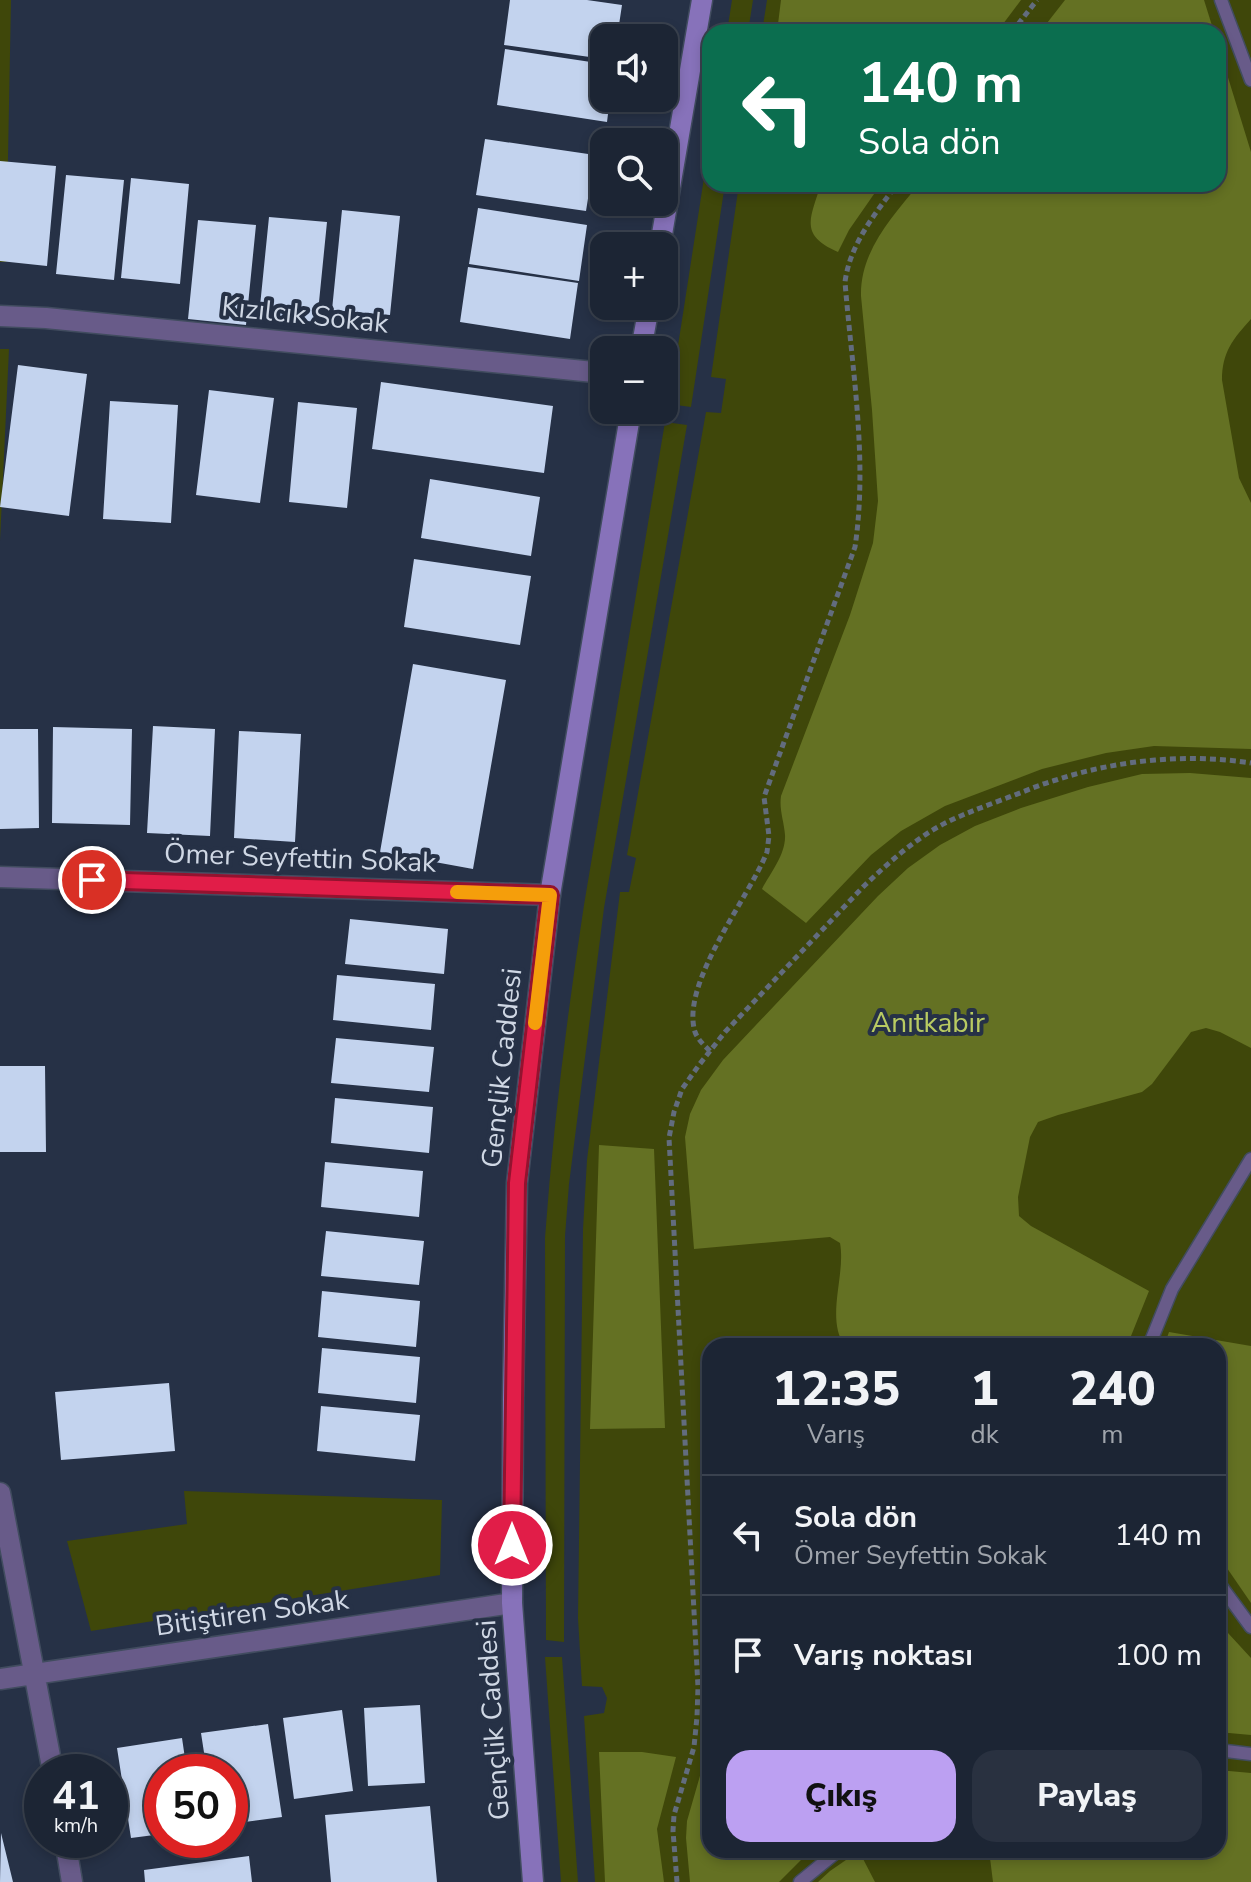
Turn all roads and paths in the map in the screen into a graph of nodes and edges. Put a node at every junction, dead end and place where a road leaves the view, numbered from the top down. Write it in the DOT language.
graph roads {
  1 [pos="702,0"];
  2 [pos="1037,0"];
  3 [pos="1221,0"];
  4 [pos="1018,24"];
  5 [pos="1251,80"];
  6 [pos="891,192"];
  7 [pos="662,232"];
  8 [pos="0,316"];
  9 [pos="590,372"];
  10 [pos="629,424"];
  11 [pos="1251,763"];
  12 [pos="0,877"];
  13 [pos="550,895"];
  14 [pos="710,1051"];
  15 [pos="1251,1159"];
  16 [pos="1152,1338"];
  17 [pos="0,1493"];
  18 [pos="1226,1593"];
  19 [pos="512,1603"];
  20 [pos="1251,1627"];
  21 [pos="35,1674"];
  22 [pos="0,1679"];
  23 [pos="1226,1751"];
  24 [pos="50,1754"];
  25 [pos="1251,1754"];
  26 [pos="68,1858"];
  27 [pos="829,1858"];
  28 [pos="72,1882"];
  29 [pos="533,1882"];
  30 [pos="677,1882"];
  31 [pos="800,1882"];
  1 -- 7 [label="main road"];
  2 -- 4 [label="path"];
  3 -- 5 [label="lane"];
  6 -- 14 [label="path"];
  8 -- 9 [label="street, Kızılcık Sokak"];
  10 -- 13 [label="main road, Gençlik Caddesi"];
  11 -- 14 [label="path"];
  12 -- 13 [label="street, Ömer Seyfettin Sokak"];
  13 -- 19 [label="main road, Gençlik Caddesi"];
  14 -- 30 [label="path"];
  15 -- 16 [label="lane"];
  17 -- 21 [label="street"];
  18 -- 20 [label="lane"];
  19 -- 21 [label="street, Bitiştiren Sokak"];
  19 -- 29 [label="main road, Gençlik Caddesi"];
  21 -- 22 [label="street, Bitiştiren Sokak"];
  21 -- 24 [label="street"];
  23 -- 25 [label="lane"];
  26 -- 28 [label="street"];
  27 -- 31 [label="lane"];
}
